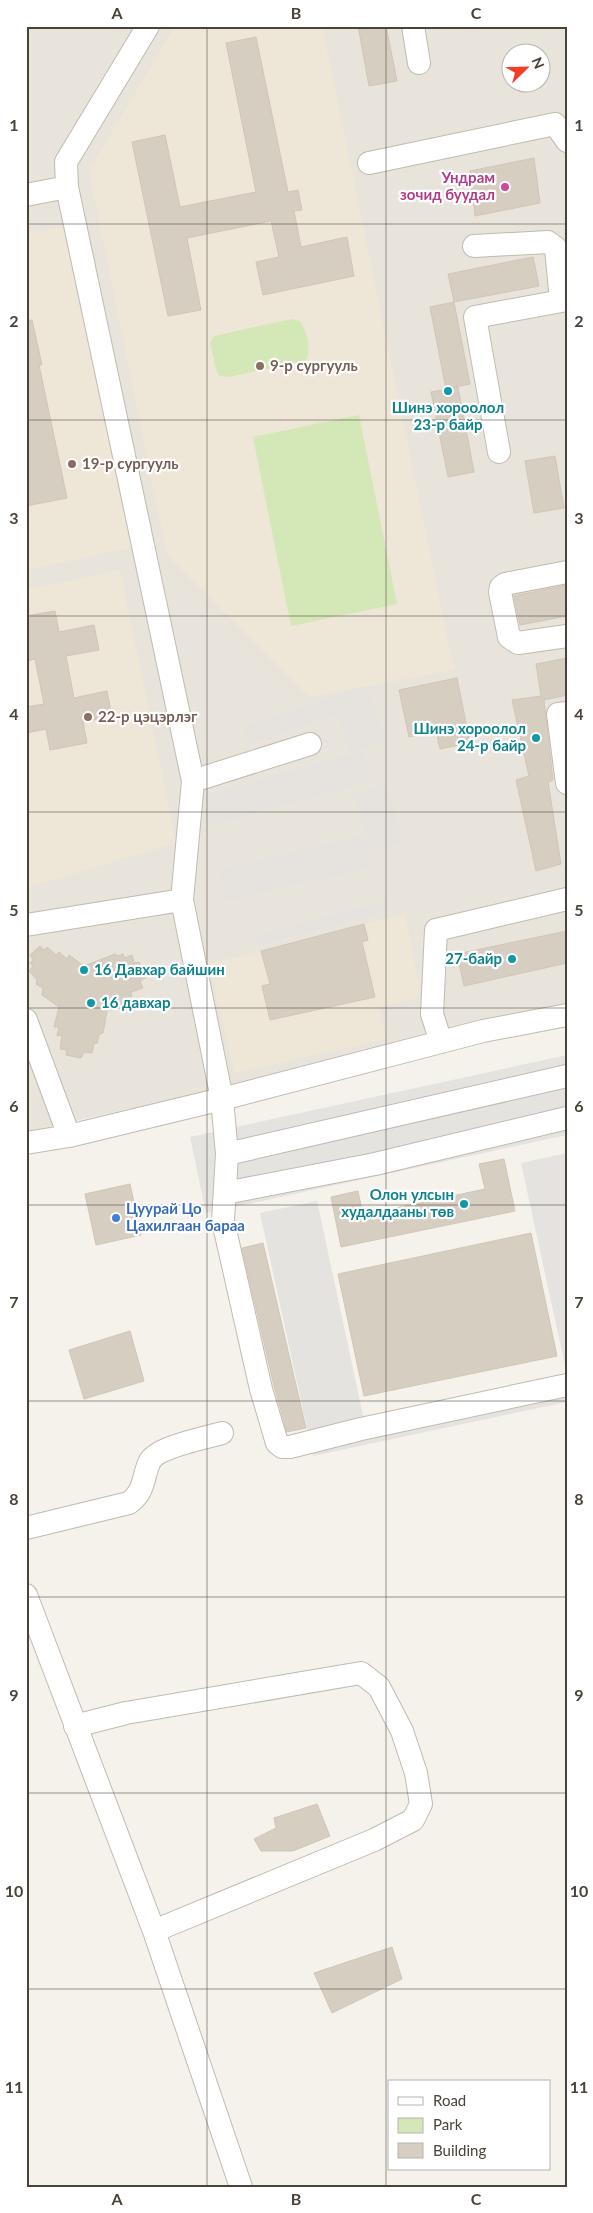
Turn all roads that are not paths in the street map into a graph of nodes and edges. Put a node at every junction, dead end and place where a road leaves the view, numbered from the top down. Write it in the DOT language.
graph roads {
  1 [pos="148,26"];
  2 [pos="413,26"];
  3 [pos="419,63"];
  4 [pos="567,142"];
  5 [pos="369,163"];
  6 [pos="67,187"];
  7 [pos="26,195"];
  8 [pos="474,246"];
  9 [pos="564,301"];
  10 [pos="499,452"];
  11 [pos="567,572"];
  12 [pos="567,636"];
  13 [pos="567,712"];
  14 [pos="310,744"];
  15 [pos="193,782"];
  16 [pos="567,783"];
  17 [pos="567,899"];
  18 [pos="182,900"];
  19 [pos="26,924"];
  20 [pos="567,1015"];
  21 [pos="26,1020"];
  22 [pos="441,1042"];
  23 [pos="567,1076"];
  24 [pos="222,1100"];
  25 [pos="567,1118"];
  26 [pos="69,1136"];
  27 [pos="26,1143"];
  28 [pos="227,1154"];
  29 [pos="225,1193"];
  30 [pos="567,1385"];
  31 [pos="222,1433"];
  32 [pos="26,1528"];
  33 [pos="26,1595"];
  34 [pos="75,1726"];
  35 [pos="154,1931"];
  36 [pos="241,2187"];
  1 -- 6 [label="street"];
  2 -- 3 [label="street"];
  4 -- 5 [label="street"];
  6 -- 7 [label="street"];
  6 -- 15 [label="street"];
  8 -- 9 [label="street"];
  9 -- 10 [label="street"];
  11 -- 12 [label="street"];
  13 -- 16 [label="street"];
  14 -- 15 [label="street"];
  15 -- 18 [label="street"];
  17 -- 22 [label="street"];
  18 -- 19 [label="street"];
  18 -- 24 [label="street"];
  20 -- 22 [label="street"];
  21 -- 26 [label="street"];
  22 -- 24 [label="street"];
  23 -- 28 [label="street"];
  24 -- 26 [label="street"];
  24 -- 28 [label="street"];
  25 -- 29 [label="street"];
  26 -- 27 [label="street"];
  28 -- 29 [label="street"];
  29 -- 30 [label="street"];
  31 -- 32 [label="street"];
  33 -- 34 [label="street"];
  34 -- 35 [label="street"];
  34 -- 35 [label="street"];
  35 -- 36 [label="street"];
}
